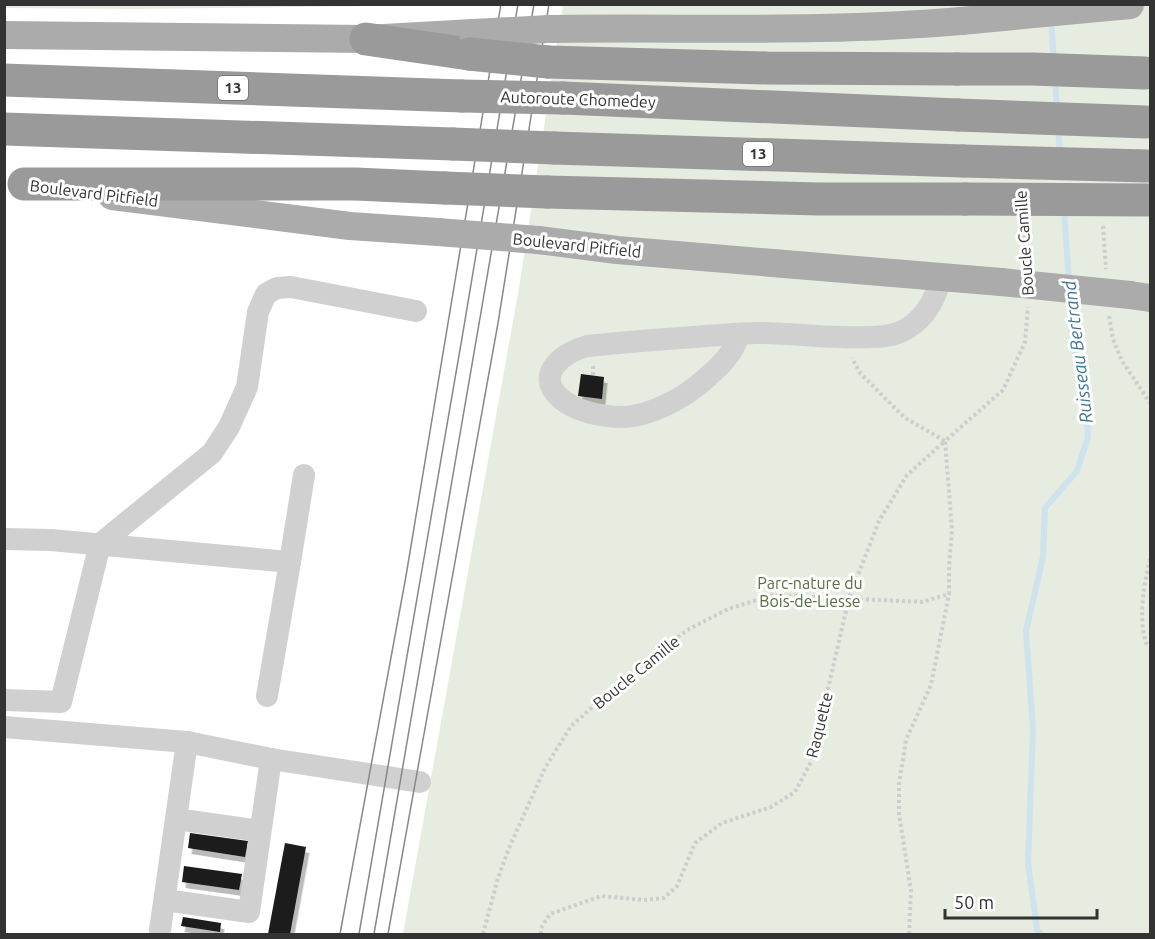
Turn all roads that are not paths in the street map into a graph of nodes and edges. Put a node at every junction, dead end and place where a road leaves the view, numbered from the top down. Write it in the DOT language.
graph roads {
  1 [pos="1132,5"];
  2 [pos="4,35"];
  3 [pos="366,39"];
  4 [pos="471,44"];
  5 [pos="1148,73"];
  6 [pos="4,80"];
  7 [pos="1148,122"];
  8 [pos="4,129"];
  9 [pos="1149,166"];
  10 [pos="14,183"];
  11 [pos="1150,200"];
  12 [pos="940,277"];
  13 [pos="1140,296"];
  14 [pos="416,311"];
  15 [pos="739,334"];
  16 [pos="304,476"];
  17 [pos="4,539"];
  18 [pos="100,544"];
  19 [pos="290,562"];
  20 [pos="267,696"];
  21 [pos="4,700"];
  22 [pos="4,727"];
  23 [pos="187,742"];
  24 [pos="271,759"];
  25 [pos="420,782"];
  26 [pos="176,819"];
  27 [pos="260,831"];
  28 [pos="165,900"];
  29 [pos="160,930"];
  1 -- 4 [label="main road, bridge"];
  2 -- 3 [label="main road"];
  3 -- 4 [label="highway"];
  4 -- 5 [label="highway, bridge"];
  6 -- 7 [label="highway, Autoroute Chomedey / 13, bridge"];
  8 -- 9 [label="highway, 13, bridge"];
  10 -- 11 [label="highway, bridge"];
  10 -- 12 [label="main road, Boulevard Pitfield, bridge"];
  12 -- 13 [label="main road, Boulevard Pitfield, bridge"];
  12 -- 15 [label="lane"];
  14 -- 18 [label="lane"];
  15 -- 15 [label="lane"];
  16 -- 19 [label="lane"];
  17 -- 18 [label="lane"];
  18 -- 19 [label="lane"];
  18 -- 21 [label="lane"];
  19 -- 20 [label="lane"];
  22 -- 23 [label="lane"];
  23 -- 24 [label="lane"];
  23 -- 26 [label="lane"];
  24 -- 25 [label="lane"];
  24 -- 27 [label="lane"];
  26 -- 27 [label="lane"];
  26 -- 28 [label="lane"];
  27 -- 28 [label="lane"];
  28 -- 29 [label="lane"];
}
